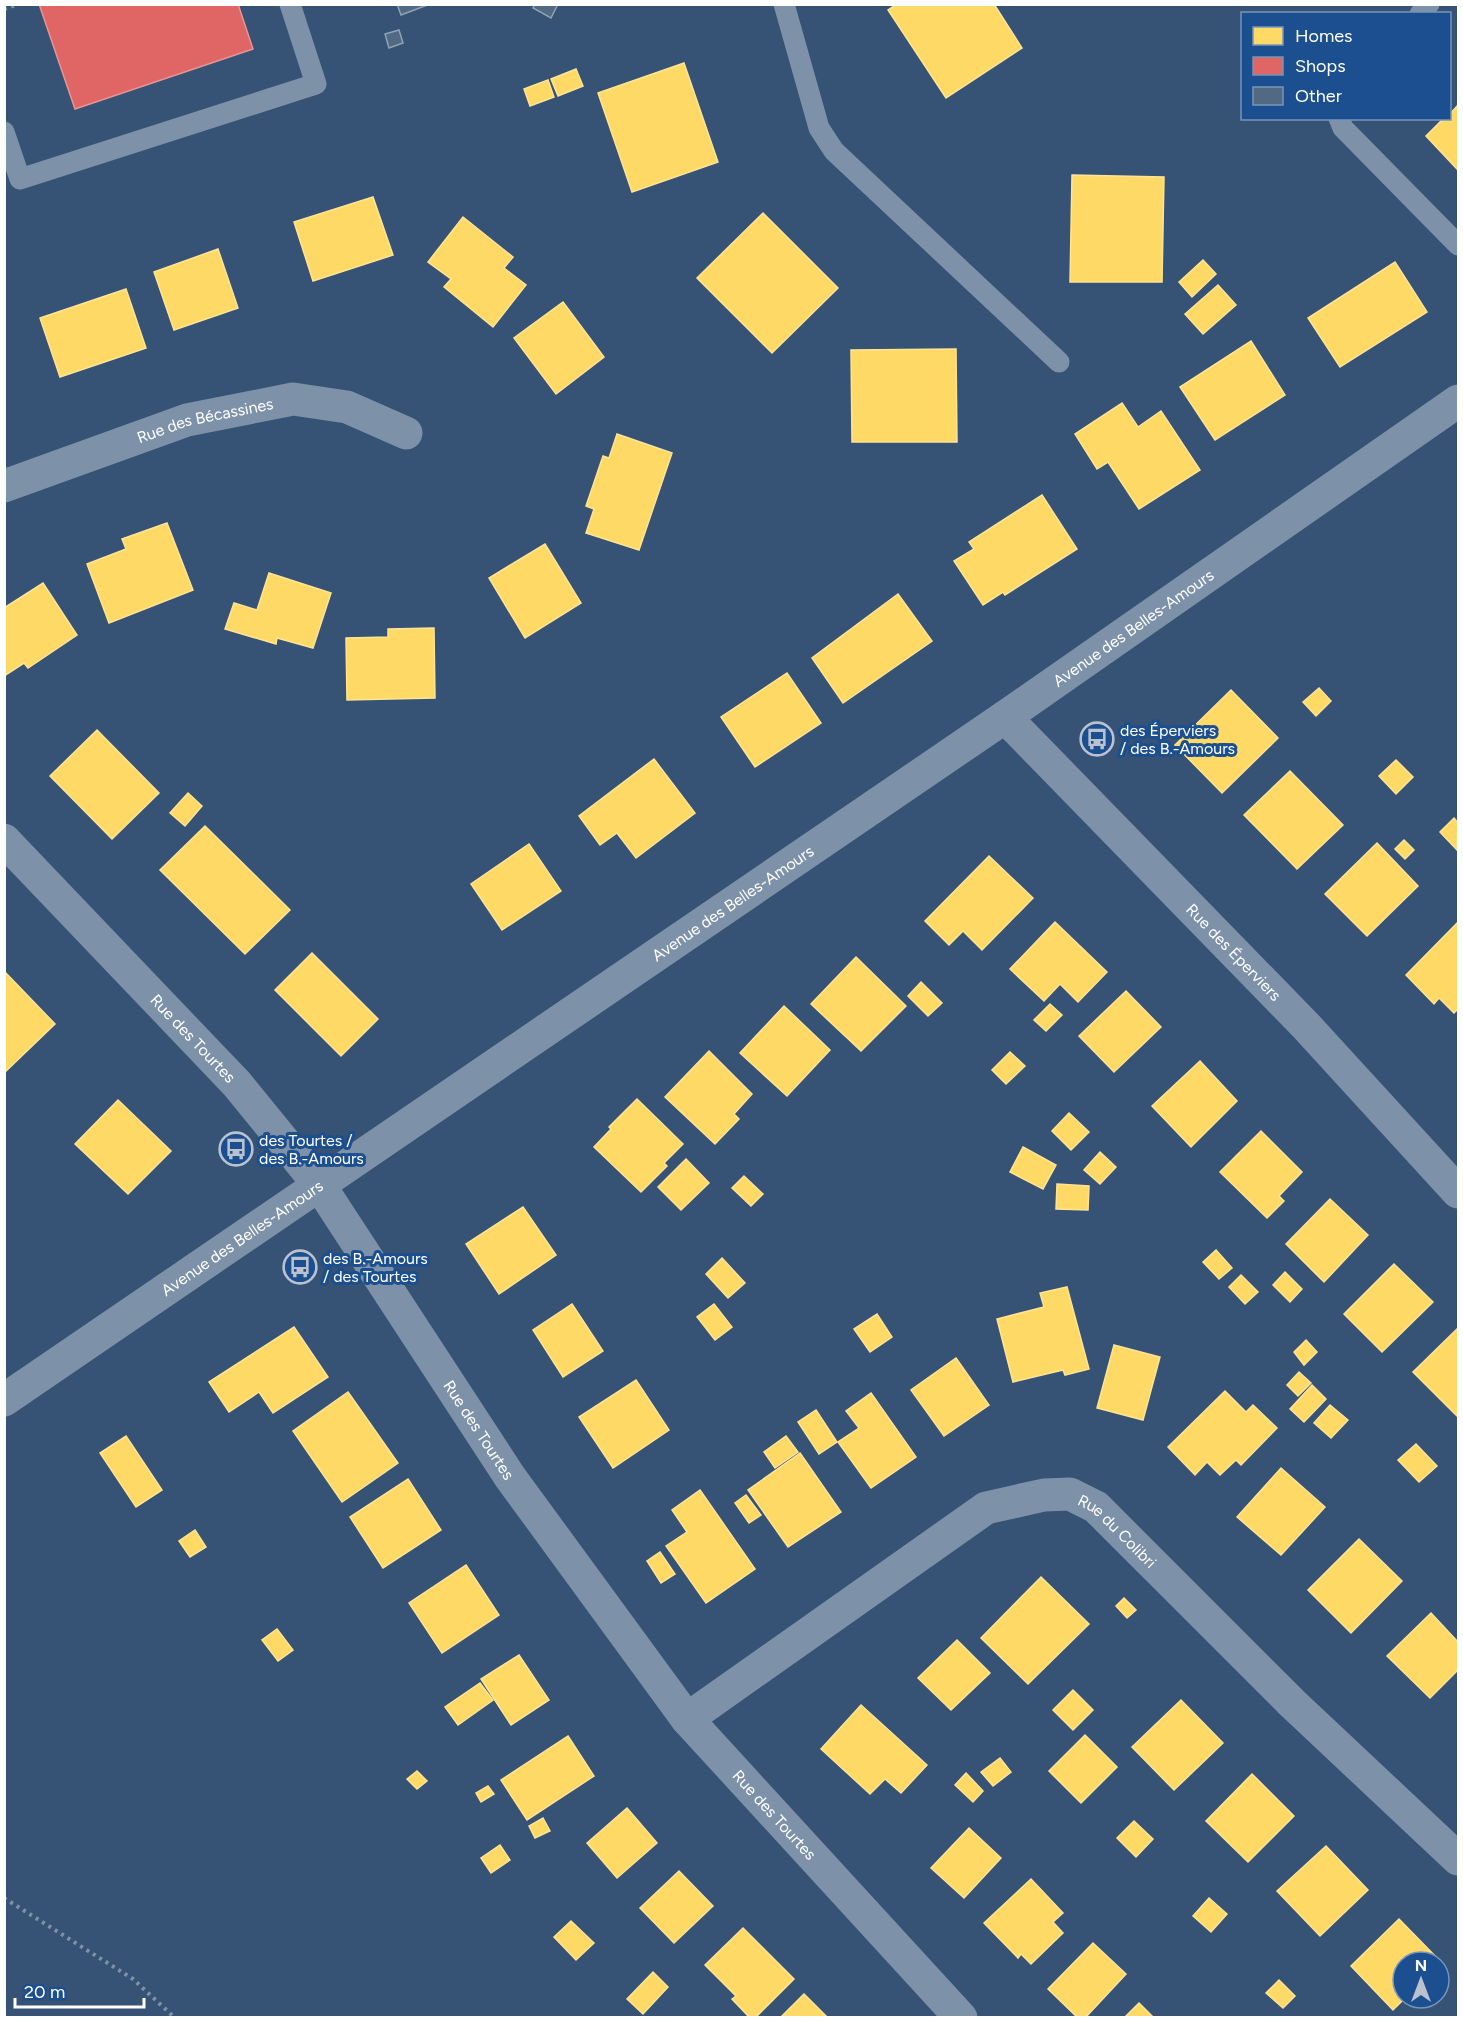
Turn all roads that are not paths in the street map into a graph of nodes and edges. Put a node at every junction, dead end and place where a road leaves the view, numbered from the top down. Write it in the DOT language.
graph roads {
  1 [pos="290,4"];
  2 [pos="784,4"];
  3 [pos="1340,120"];
  4 [pos="4,132"];
  5 [pos="1458,246"];
  6 [pos="1059,362"];
  7 [pos="1458,401"];
  8 [pos="406,433"];
  9 [pos="4,486"];
  10 [pos="1005,717"];
  11 [pos="4,840"];
  12 [pos="320,1186"];
  13 [pos="1458,1192"];
  14 [pos="4,1400"];
  15 [pos="687,1719"];
  16 [pos="1458,1859"];
  17 [pos="961,2018"];
  1 -- 4 [label="lane"];
  2 -- 6 [label="lane"];
  3 -- 5 [label="lane"];
  7 -- 10 [label="street, Avenue des Belles-Amours"];
  8 -- 9 [label="street, Rue des Bécassines"];
  10 -- 12 [label="street, Avenue des Belles-Amours"];
  10 -- 13 [label="street, Rue des Éperviers"];
  11 -- 12 [label="street, Rue des Tourtes"];
  12 -- 14 [label="street, Avenue des Belles-Amours"];
  12 -- 15 [label="street, Rue des Tourtes"];
  15 -- 16 [label="street, Rue du Colibri"];
  15 -- 17 [label="street, Rue des Tourtes"];
}
